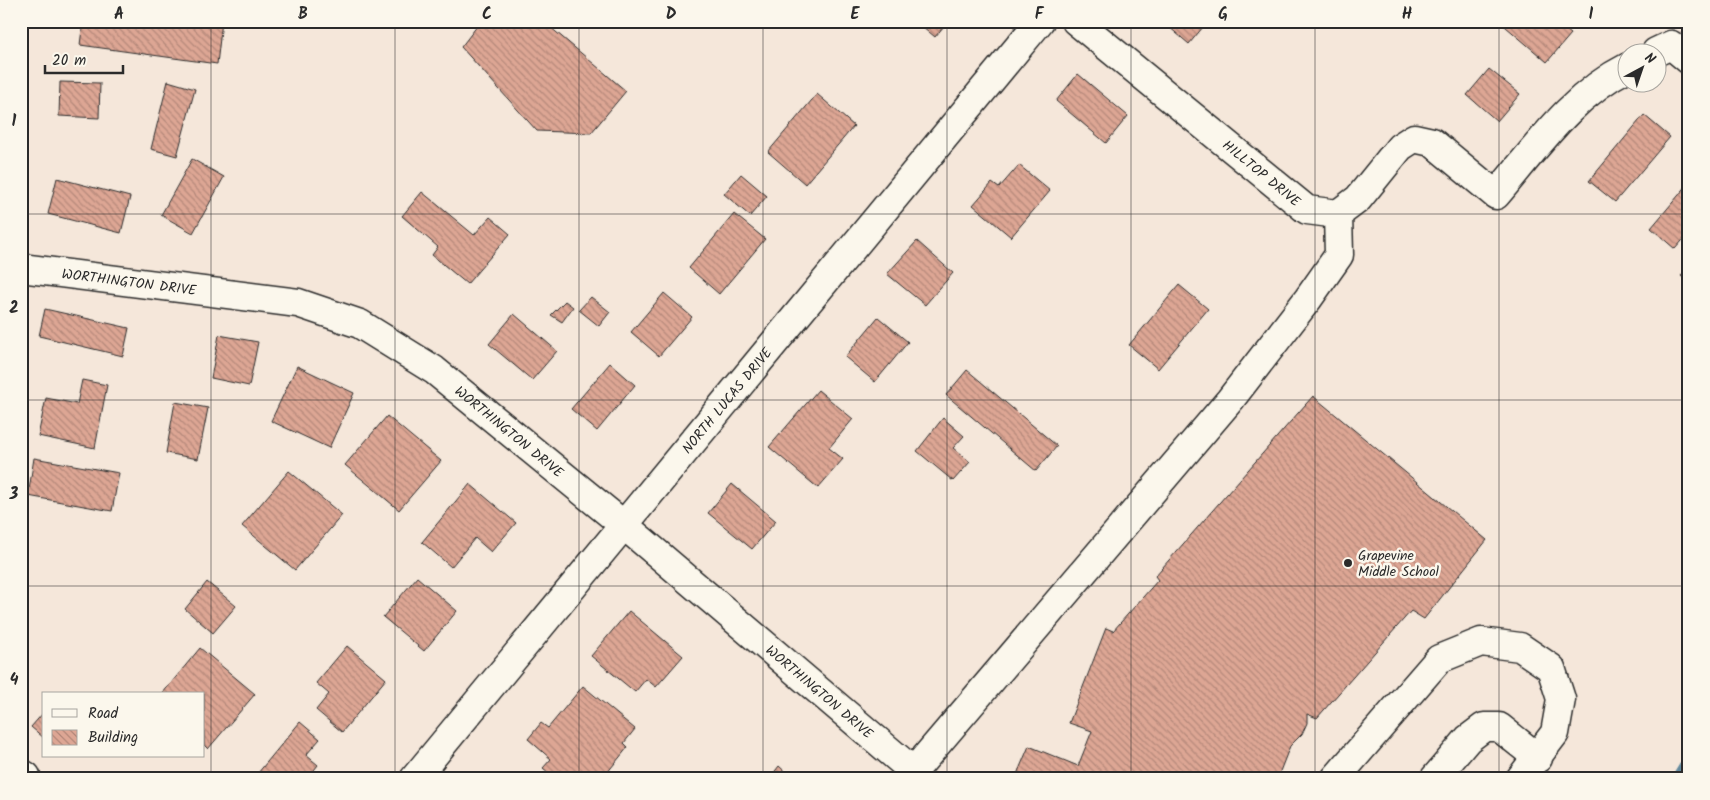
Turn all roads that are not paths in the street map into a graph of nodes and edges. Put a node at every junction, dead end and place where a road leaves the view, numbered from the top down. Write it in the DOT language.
graph roads {
  1 [pos="1040,21"];
  2 [pos="1076,21"];
  3 [pos="1618,72"];
  4 [pos="1338,214"];
  5 [pos="21,268"];
  6 [pos="626,526"];
  7 [pos="1538,758"];
  8 [pos="21,772"];
  9 [pos="910,775"];
  10 [pos="24,779"];
  11 [pos="414,779"];
  12 [pos="1335,779"];
  13 [pos="1434,779"];
  14 [pos="1520,779"];
  1 -- 6 [label="street, NORTH LUCAS DRIVE"];
  2 -- 4 [label="street, HILLTOP DRIVE"];
  3 -- 4 [label="street"];
  4 -- 9 [label="street"];
  5 -- 6 [label="street, WORTHINGTON DRIVE"];
  6 -- 9 [label="street, WORTHINGTON DRIVE"];
  6 -- 11 [label="street, NORTH LUCAS DRIVE"];
  7 -- 12 [label="street"];
  7 -- 13 [label="street"];
  7 -- 14 [label="street"];
  8 -- 10 [label="street"];
}
